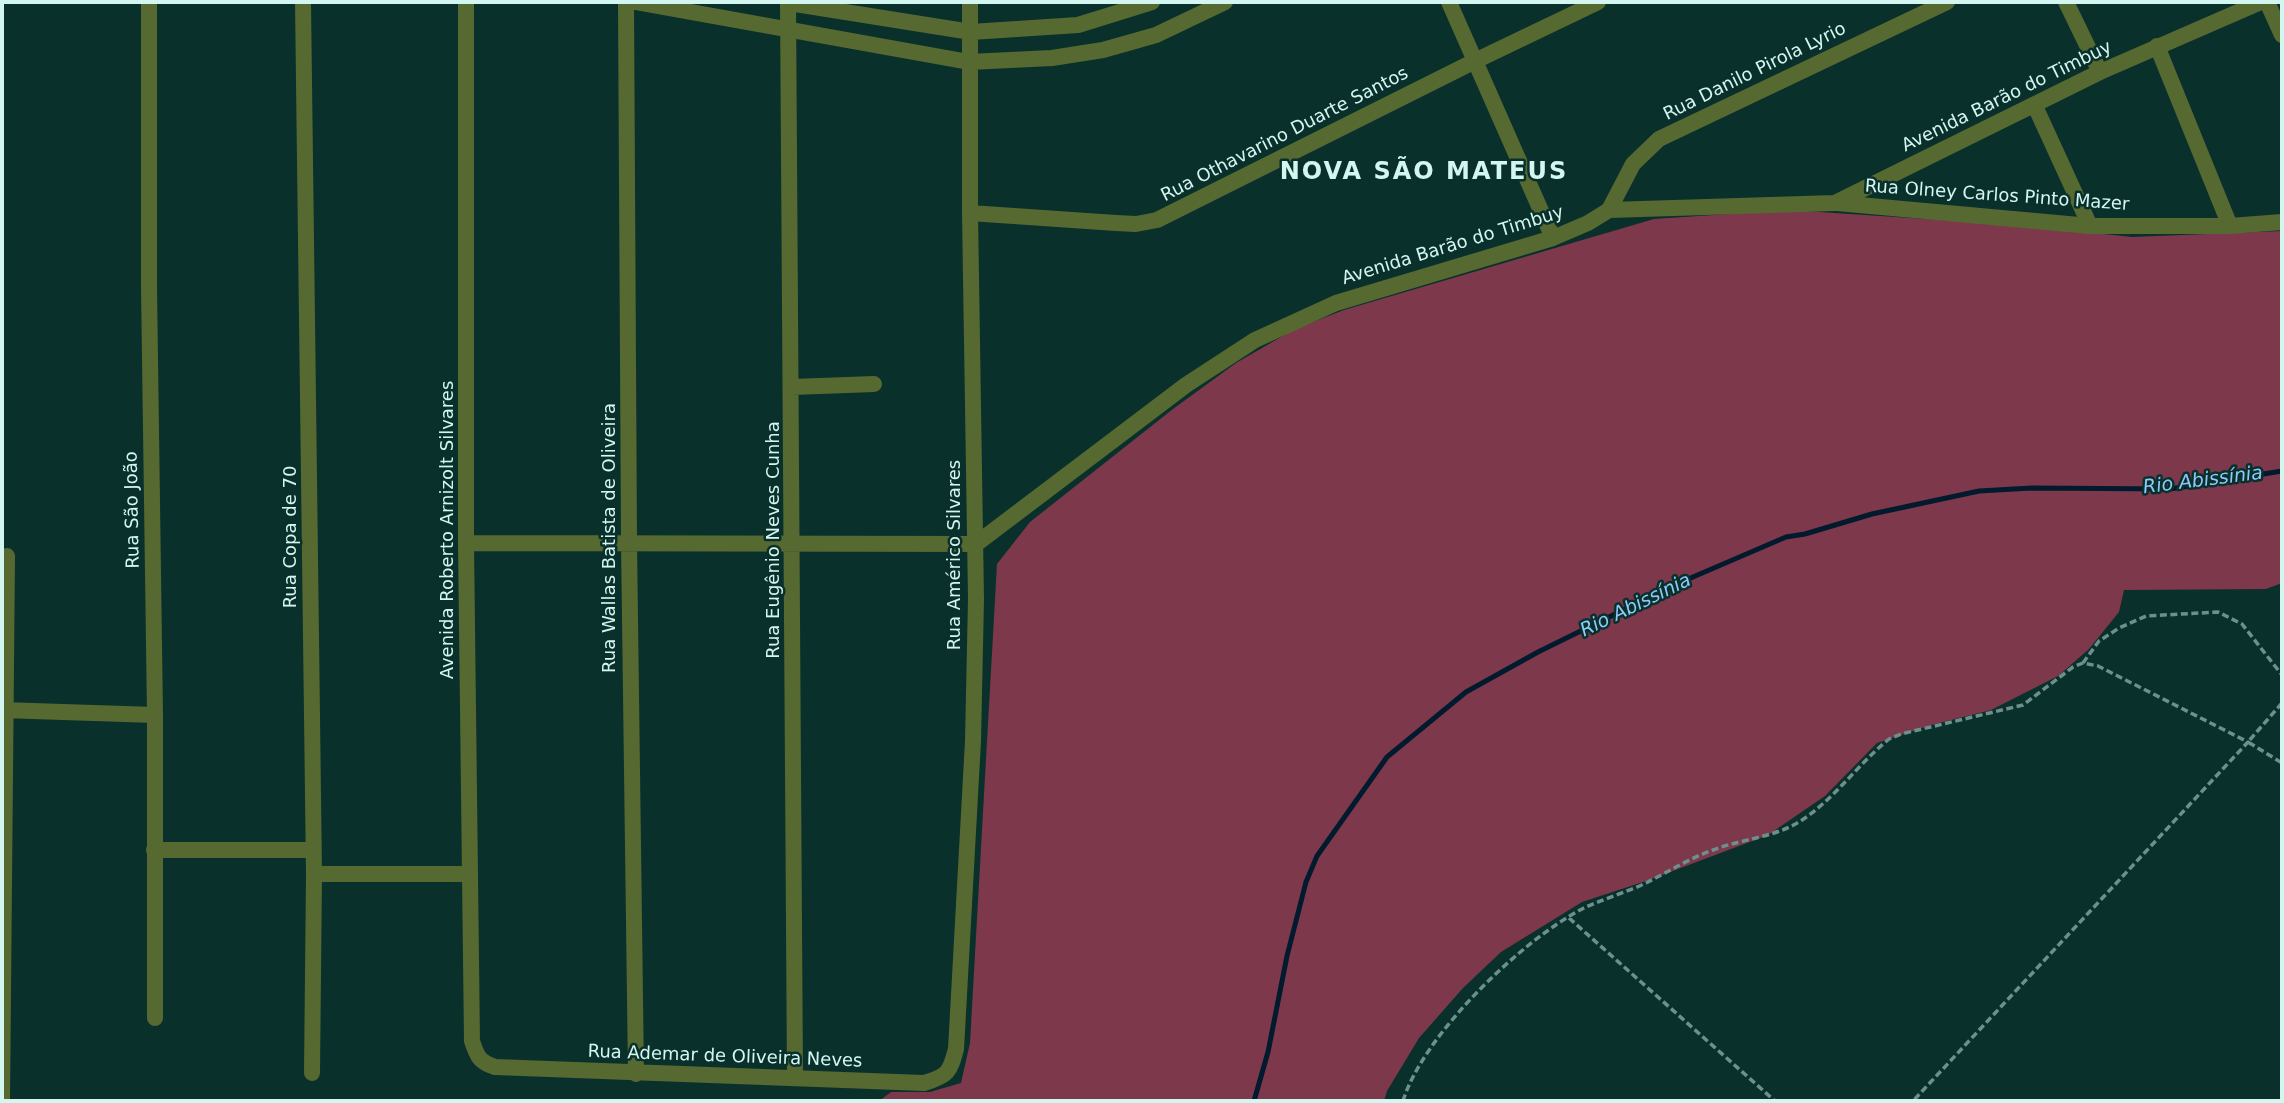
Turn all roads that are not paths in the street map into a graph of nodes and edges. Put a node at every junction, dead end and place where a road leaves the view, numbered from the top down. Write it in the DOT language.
graph roads {
  1 [pos="149,2"];
  2 [pos="303,2"];
  3 [pos="466,2"];
  4 [pos="626,2"];
  5 [pos="635,2"];
  6 [pos="970,2"];
  7 [pos="1225,2"];
  8 [pos="1449,2"];
  9 [pos="1598,2"];
  10 [pos="1947,2"];
  11 [pos="2066,2"];
  12 [pos="2261,2"];
  13 [pos="2267,2"];
  14 [pos="789,3"];
  15 [pos="1151,16"];
  16 [pos="790,30"];
  17 [pos="971,32"];
  18 [pos="2282,35"];
  19 [pos="2157,46"];
  20 [pos="1475,61"];
  21 [pos="969,62"];
  22 [pos="2101,72"];
  23 [pos="2035,106"];
  24 [pos="1835,203"];
  25 [pos="1609,210"];
  26 [pos="970,213"];
  27 [pos="2282,222"];
  28 [pos="2090,226"];
  29 [pos="2230,226"];
  30 [pos="1553,238"];
  31 [pos="874,384"];
  32 [pos="792,387"];
  33 [pos="629,542"];
  34 [pos="466,543"];
  35 [pos="793,544"];
  36 [pos="976,544"];
  37 [pos="7,556"];
  38 [pos="4,710"];
  39 [pos="155,715"];
  40 [pos="154,849"];
  41 [pos="313,850"];
  42 [pos="314,874"];
  43 [pos="470,874"];
  44 [pos="155,1018"];
  45 [pos="956,1049"];
  46 [pos="477,1057"];
  47 [pos="312,1073"];
  48 [pos="636,1074"];
  49 [pos="795,1078"];
  50 [pos="2,1101"];
  1 -- 39 [label="street, Rua São João"];
  2 -- 41 [label="street, Rua Copa de 70"];
  3 -- 34 [label="street, Avenida Roberto Arnizolt Silvares"];
  4 -- 33 [label="street, Rua Wallas Batista de Oliveira"];
  5 -- 16 [label="street"];
  6 -- 17 [label="street, Rua Américo Silvares"];
  7 -- 15 [label="street"];
  8 -- 20 [label="street"];
  9 -- 20 [label="street, Rua Othavarino Duarte Santos"];
  10 -- 25 [label="street, Rua Danilo Pirola Lyrio"];
  11 -- 22 [label="street"];
  12 -- 19 [label="street, Avenida Barão do Timbuy"];
  13 -- 18 [label="street"];
  14 -- 16 [label="street, Rua Eugênio Neves Cunha"];
  14 -- 17 [label="street"];
  15 -- 17 [label="street"];
  15 -- 21 [label="street"];
  16 -- 21 [label="street"];
  16 -- 32 [label="street, Rua Eugênio Neves Cunha"];
  17 -- 21 [label="street, Rua Américo Silvares"];
  19 -- 22 [label="street, Avenida Barão do Timbuy"];
  19 -- 29 [label="street"];
  20 -- 26 [label="street, Rua Othavarino Duarte Santos"];
  20 -- 30 [label="street"];
  21 -- 26 [label="street, Rua Américo Silvares"];
  22 -- 23 [label="street, Avenida Barão do Timbuy"];
  23 -- 24 [label="street, Avenida Barão do Timbuy"];
  23 -- 28 [label="street"];
  24 -- 25 [label="street, Avenida Barão do Timbuy"];
  24 -- 28 [label="street, Rua Olney Carlos Pinto Mazer"];
  25 -- 30 [label="street, Avenida Barão do Timbuy"];
  26 -- 36 [label="street, Rua Américo Silvares"];
  27 -- 29 [label="street, Rua Olney Carlos Pinto Mazer"];
  28 -- 29 [label="street, Rua Olney Carlos Pinto Mazer"];
  30 -- 36 [label="street, Avenida Barão do Timbuy"];
  31 -- 32 [label="street"];
  32 -- 35 [label="street, Rua Eugênio Neves Cunha"];
  33 -- 34 [label="street"];
  33 -- 35 [label="street"];
  33 -- 48 [label="street, Rua Wallas Batista de Oliveira"];
  34 -- 43 [label="street, Avenida Roberto Arnizolt Silvares"];
  35 -- 36 [label="street"];
  35 -- 49 [label="street, Rua Eugênio Neves Cunha"];
  36 -- 45 [label="street, Rua Américo Silvares"];
  37 -- 38 [label="street"];
  38 -- 39 [label="street"];
  38 -- 50 [label="street"];
  39 -- 40 [label="street, Rua São João"];
  40 -- 41 [label="street"];
  40 -- 44 [label="street, Rua São João"];
  41 -- 42 [label="street, Rua Copa de 70"];
  42 -- 43 [label="street"];
  42 -- 47 [label="street, Rua Copa de 70"];
  43 -- 46 [label="street, Avenida Roberto Arnizolt Silvares"];
  45 -- 49 [label="street, Rua Ademar de Oliveira Neves"];
  46 -- 48 [label="street, Rua Ademar de Oliveira Neves"];
  48 -- 49 [label="street, Rua Ademar de Oliveira Neves"];
}
